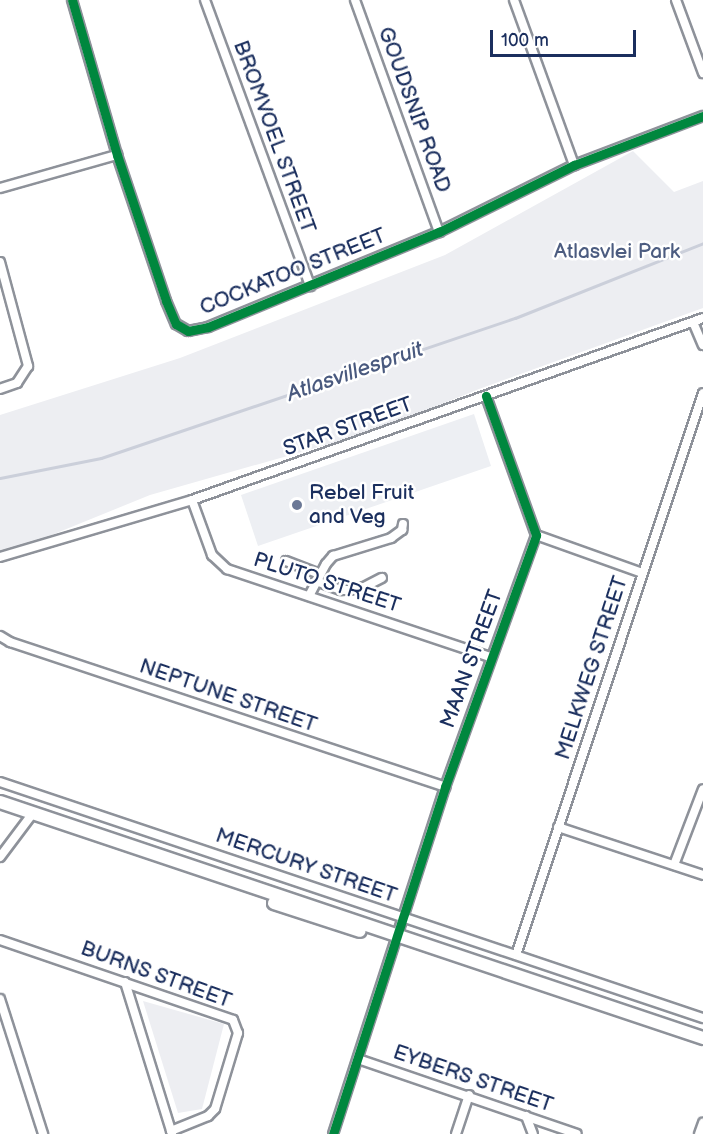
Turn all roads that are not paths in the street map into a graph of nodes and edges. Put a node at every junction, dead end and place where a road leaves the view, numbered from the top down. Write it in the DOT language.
graph roads {
  1 [pos="72,0"];
  2 [pos="205,0"];
  3 [pos="355,0"];
  4 [pos="514,0"];
  5 [pos="676,0"];
  6 [pos="703,73"];
  7 [pos="703,116"];
  8 [pos="117,155"];
  9 [pos="574,165"];
  10 [pos="0,188"];
  11 [pos="439,232"];
  12 [pos="0,262"];
  13 [pos="310,286"];
  14 [pos="703,318"];
  15 [pos="693,322"];
  16 [pos="703,345"];
  17 [pos="0,389"];
  18 [pos="703,393"];
  19 [pos="486,396"];
  20 [pos="192,500"];
  21 [pos="403,524"];
  22 [pos="536,535"];
  23 [pos="0,557"];
  24 [pos="286,561"];
  25 [pos="642,573"];
  26 [pos="318,578"];
  27 [pos="382,578"];
  28 [pos="309,596"];
  29 [pos="0,636"];
  30 [pos="490,657"];
  31 [pos="0,782"];
  32 [pos="445,788"];
  33 [pos="703,789"];
  34 [pos="0,802"];
  35 [pos="0,810"];
  36 [pos="32,817"];
  37 [pos="558,827"];
  38 [pos="0,857"];
  39 [pos="674,865"];
  40 [pos="703,875"];
  41 [pos="403,919"];
  42 [pos="397,939"];
  43 [pos="0,940"];
  44 [pos="516,954"];
  45 [pos="126,982"];
  46 [pos="0,999"];
  47 [pos="703,1018"];
  48 [pos="703,1038"];
  49 [pos="703,1044"];
  50 [pos="358,1059"];
  51 [pos="469,1095"];
  52 [pos="526,1116"];
  53 [pos="703,1123"];
  54 [pos="172,1133"];
  55 [pos="43,1134"];
  56 [pos="333,1134"];
  57 [pos="456,1134"];
  58 [pos="533,1134"];
  59 [pos="577,1134"];
  60 [pos="699,1134"];
  1 -- 8 [label="street, COCKATOO STREET"];
  2 -- 13 [label="street, BROMVOEL STREET"];
  3 -- 11 [label="street, GOUDSNIP ROAD"];
  4 -- 9 [label="street"];
  5 -- 6 [label="street"];
  7 -- 9 [label="street, COCKATOO STREET"];
  8 -- 10 [label="street"];
  8 -- 13 [label="street, COCKATOO STREET"];
  9 -- 11 [label="street, COCKATOO STREET"];
  11 -- 13 [label="street, COCKATOO STREET"];
  12 -- 17 [label="street"];
  14 -- 15 [label="street, STAR STREET"];
  15 -- 16 [label="street"];
  15 -- 19 [label="street, STAR STREET"];
  18 -- 25 [label="street, MELKWEG STREET"];
  19 -- 20 [label="street, STAR STREET"];
  19 -- 22 [label="street"];
  20 -- 23 [label="street, STAR STREET"];
  20 -- 28 [label="street, PLUTO STREET"];
  21 -- 26 [label="street"];
  22 -- 25 [label="street"];
  22 -- 30 [label="street, MAAN STREET"];
  24 -- 26 [label="street"];
  25 -- 37 [label="street, MELKWEG STREET"];
  26 -- 27 [label="street"];
  26 -- 28 [label="street"];
  28 -- 30 [label="street, PLUTO STREET"];
  29 -- 32 [label="street, NEPTUNE STREET"];
  30 -- 32 [label="street, MAAN STREET"];
  31 -- 41 [label="street, MERCURY STREET"];
  32 -- 41 [label="street, MAAN STREET"];
  33 -- 39 [label="street"];
  34 -- 36 [label="street, MERCURY STREET"];
  35 -- 36 [label="street, MERCURY STREET"];
  36 -- 38 [label="street"];
  36 -- 42 [label="street, MERCURY STREET"];
  37 -- 39 [label="street"];
  37 -- 44 [label="street, MELKWEG STREET"];
  39 -- 40 [label="street"];
  41 -- 42 [label="street, MAAN STREET"];
  41 -- 44 [label="street, MERCURY STREET"];
  42 -- 48 [label="street, MERCURY STREET"];
  42 -- 49 [label="street, MERCURY STREET"];
  42 -- 50 [label="street, MAAN STREET"];
  43 -- 45 [label="street, BURNS STREET"];
  44 -- 47 [label="street, MERCURY STREET"];
  45 -- 54 [label="street"];
  45 -- 54 [label="street, BURNS STREET"];
  46 -- 55 [label="street"];
  50 -- 51 [label="street, EYBERS STREET"];
  50 -- 56 [label="street, MAAN STREET"];
  51 -- 52 [label="street, EYBERS STREET"];
  51 -- 57 [label="street"];
  52 -- 58 [label="street"];
  52 -- 59 [label="street, EYBERS STREET"];
  53 -- 60 [label="street"];
}
